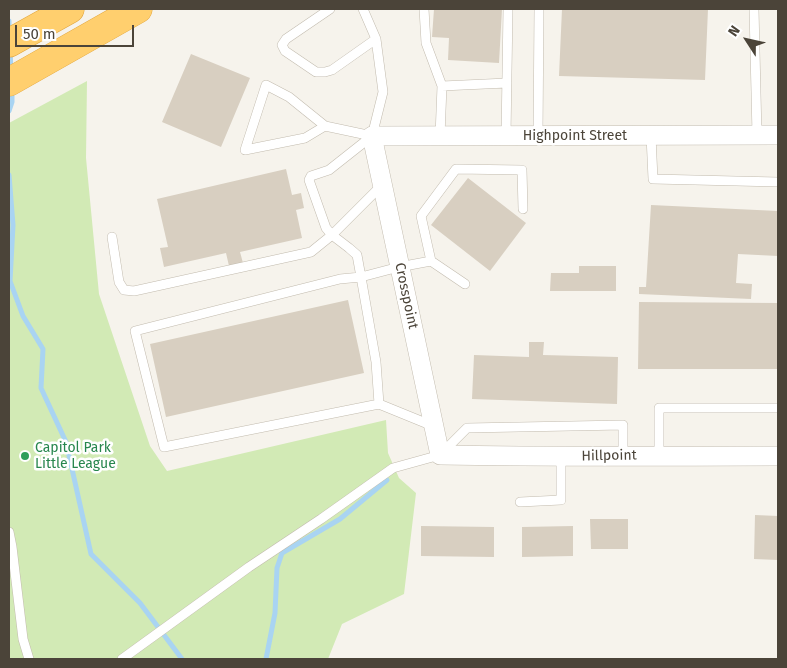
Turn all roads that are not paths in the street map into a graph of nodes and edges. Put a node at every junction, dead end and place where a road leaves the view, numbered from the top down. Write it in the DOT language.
graph roads {
  1 [pos="70,9"];
  2 [pos="138,9"];
  3 [pos="330,9"];
  4 [pos="364,9"];
  5 [pos="424,9"];
  6 [pos="508,9"];
  7 [pos="539,9"];
  8 [pos="754,9"];
  9 [pos="376,40"];
  10 [pos="9,44"];
  11 [pos="9,82"];
  12 [pos="507,83"];
  13 [pos="442,86"];
  14 [pos="325,126"];
  15 [pos="757,135"];
  16 [pos="778,135"];
  17 [pos="372,136"];
  18 [pos="440,136"];
  19 [pos="506,136"];
  20 [pos="538,136"];
  21 [pos="651,136"];
  22 [pos="778,182"];
  23 [pos="382,185"];
  24 [pos="523,209"];
  25 [pos="332,235"];
  26 [pos="112,237"];
  27 [pos="431,261"];
  28 [pos="400,267"];
  29 [pos="360,277"];
  30 [pos="465,284"];
  31 [pos="379,404"];
  32 [pos="778,408"];
  33 [pos="433,426"];
  34 [pos="440,455"];
  35 [pos="623,456"];
  36 [pos="659,456"];
  37 [pos="778,456"];
  38 [pos="562,457"];
  39 [pos="520,502"];
  40 [pos="9,532"];
  41 [pos="29,659"];
  42 [pos="122,659"];
  1 -- 10 [label="highway"];
  2 -- 11 [label="highway"];
  3 -- 9 [label="lane"];
  4 -- 9 [label="lane"];
  5 -- 13 [label="lane"];
  6 -- 12 [label="lane"];
  7 -- 20 [label="lane"];
  8 -- 15 [label="lane"];
  9 -- 17 [label="lane"];
  12 -- 13 [label="lane"];
  12 -- 19 [label="lane"];
  13 -- 18 [label="lane"];
  14 -- 14 [label="lane"];
  14 -- 17 [label="lane"];
  15 -- 16 [label="street, Highpoint Street"];
  15 -- 21 [label="street, Highpoint Street"];
  17 -- 18 [label="street, Highpoint Street"];
  17 -- 23 [label="street, Crosspoint"];
  17 -- 25 [label="lane"];
  18 -- 19 [label="street, Highpoint Street"];
  19 -- 20 [label="street, Highpoint Street"];
  20 -- 21 [label="street, Highpoint Street"];
  21 -- 22 [label="lane"];
  23 -- 25 [label="lane"];
  23 -- 28 [label="street, Crosspoint"];
  24 -- 27 [label="lane"];
  25 -- 26 [label="lane"];
  25 -- 29 [label="lane"];
  27 -- 28 [label="lane"];
  27 -- 30 [label="lane"];
  28 -- 29 [label="lane"];
  28 -- 33 [label="street, Crosspoint"];
  29 -- 31 [label="lane"];
  29 -- 31 [label="lane"];
  31 -- 33 [label="lane"];
  32 -- 36 [label="lane"];
  33 -- 34 [label="street, Crosspoint"];
  34 -- 35 [label="lane"];
  34 -- 38 [label="street, Hillpoint"];
  34 -- 42 [label="lane"];
  35 -- 36 [label="street, Hillpoint"];
  35 -- 38 [label="street, Hillpoint"];
  36 -- 37 [label="street, Hillpoint"];
  38 -- 39 [label="lane"];
  40 -- 41 [label="lane"];
}
